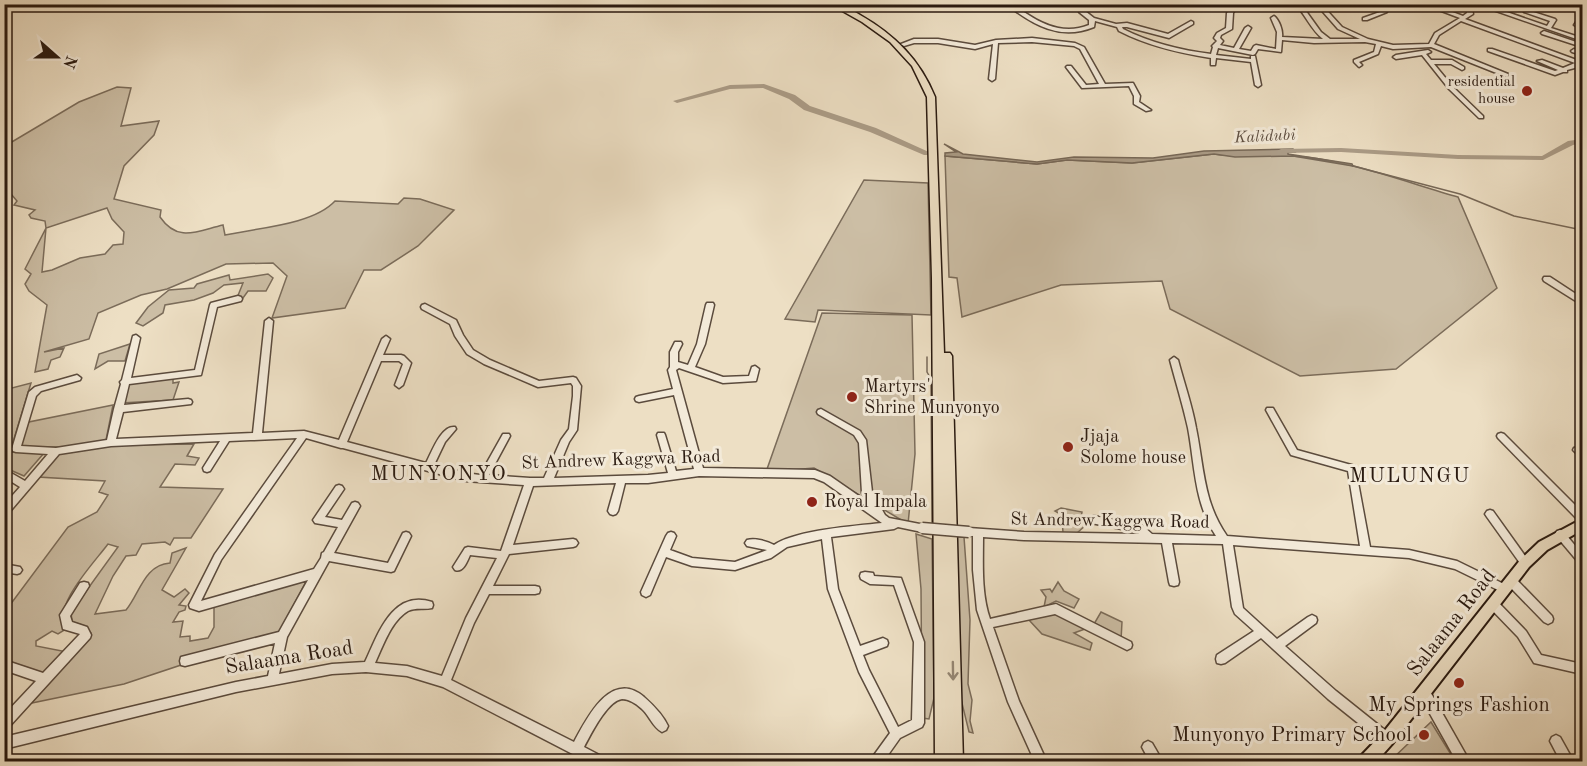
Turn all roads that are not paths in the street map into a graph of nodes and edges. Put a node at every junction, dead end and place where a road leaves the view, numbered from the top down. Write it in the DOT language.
graph roads {
  1 [pos="833,4"];
  2 [pos="841,4"];
  3 [pos="1008,4"];
  4 [pos="1087,4"];
  5 [pos="1237,4"];
  6 [pos="1297,4"];
  7 [pos="1318,4"];
  8 [pos="1370,4"];
  9 [pos="1425,4"];
  10 [pos="1478,4"];
  11 [pos="1553,4"];
  12 [pos="1467,5"];
  13 [pos="1542,8"];
  14 [pos="1527,12"];
  15 [pos="1582,12"];
  16 [pos="1537,15"];
  17 [pos="1274,18"];
  18 [pos="1092,19"];
  19 [pos="1365,19"];
  20 [pos="1463,19"];
  21 [pos="1580,20"];
  22 [pos="1191,23"];
  23 [pos="1119,26"];
  24 [pos="1582,27"];
  25 [pos="1248,28"];
  26 [pos="1359,29"];
  27 [pos="1546,30"];
  28 [pos="1279,38"];
  29 [pos="1328,40"];
  30 [pos="1582,40"];
  31 [pos="996,42"];
  32 [pos="1374,42"];
  33 [pos="904,44"];
  34 [pos="1433,45"];
  35 [pos="1215,46"];
  36 [pos="1582,46"];
  37 [pos="1236,50"];
  38 [pos="1490,50"];
  39 [pos="1574,51"];
  40 [pos="1253,53"];
  41 [pos="1582,54"];
  42 [pos="1424,55"];
  43 [pos="1213,57"];
  44 [pos="1396,57"];
  45 [pos="1564,57"];
  46 [pos="1253,61"];
  47 [pos="1540,61"];
  48 [pos="1430,62"];
  49 [pos="1582,63"];
  50 [pos="1213,64"];
  51 [pos="1359,64"];
  52 [pos="1069,67"];
  53 [pos="1462,68"];
  54 [pos="1566,71"];
  55 [pos="1506,75"];
  56 [pos="992,79"];
  57 [pos="1102,84"];
  58 [pos="1258,85"];
  59 [pos="936,108"];
  60 [pos="1148,110"];
  61 [pos="1481,117"];
  62 [pos="940,277"];
  63 [pos="1547,279"];
  64 [pos="238,299"];
  65 [pos="1582,301"];
  66 [pos="710,305"];
  67 [pos="425,307"];
  68 [pos="269,321"];
  69 [pos="136,338"];
  70 [pos="386,339"];
  71 [pos="678,344"];
  72 [pos="378,358"];
  73 [pos="1174,360"];
  74 [pos="674,367"];
  75 [pos="690,369"];
  76 [pos="756,369"];
  77 [pos="77,378"];
  78 [pos="124,382"];
  79 [pos="399,385"];
  80 [pos="678,391"];
  81 [pos="639,399"];
  82 [pos="188,402"];
  83 [pos="118,409"];
  84 [pos="1270,410"];
  85 [pos="821,412"];
  86 [pos="452,429"];
  87 [pos="304,434"];
  88 [pos="257,435"];
  89 [pos="661,435"];
  90 [pos="506,436"];
  91 [pos="1501,436"];
  92 [pos="226,437"];
  93 [pos="111,443"];
  94 [pos="341,445"];
  95 [pos="56,451"];
  96 [pos="429,467"];
  97 [pos="207,468"];
  98 [pos="4,472"];
  99 [pos="699,472"];
  100 [pos="672,475"];
  101 [pos="483,478"];
  102 [pos="622,479"];
  103 [pos="548,480"];
  104 [pos="530,482"];
  105 [pos="26,486"];
  106 [pos="339,489"];
  107 [pos="355,506"];
  108 [pos="613,511"];
  109 [pos="4,512"];
  110 [pos="1490,514"];
  111 [pos="1582,518"];
  112 [pos="1094,520"];
  113 [pos="891,523"];
  114 [pos="344,524"];
  115 [pos="1582,524"];
  116 [pos="974,532"];
  117 [pos="826,534"];
  118 [pos="1560,534"];
  119 [pos="406,536"];
  120 [pos="671,536"];
  121 [pos="1150,539"];
  122 [pos="1166,539"];
  123 [pos="1226,540"];
  124 [pos="573,543"];
  125 [pos="750,543"];
  126 [pos="1366,550"];
  127 [pos="775,551"];
  128 [pos="505,552"];
  129 [pos="666,553"];
  130 [pos="325,556"];
  131 [pos="1582,560"];
  132 [pos="1525,563"];
  133 [pos="458,567"];
  134 [pos="4,568"];
  135 [pos="17,570"];
  136 [pos="316,573"];
  137 [pos="865,576"];
  138 [pos="1174,582"];
  139 [pos="1508,585"];
  140 [pos="84,586"];
  141 [pos="486,590"];
  142 [pos="535,590"];
  143 [pos="646,592"];
  144 [pos="1493,604"];
  145 [pos="428,605"];
  146 [pos="1548,619"];
  147 [pos="1312,620"];
  148 [pos="987,624"];
  149 [pos="1262,631"];
  150 [pos="282,636"];
  151 [pos="883,643"];
  152 [pos="1127,645"];
  153 [pos="1277,645"];
  154 [pos="857,652"];
  155 [pos="1221,659"];
  156 [pos="185,661"];
  157 [pos="4,665"];
  158 [pos="368,667"];
  159 [pos="1582,669"];
  160 [pos="45,679"];
  161 [pos="272,680"];
  162 [pos="444,682"];
  163 [pos="1424,692"];
  164 [pos="4,724"];
  165 [pos="662,726"];
  166 [pos="896,734"];
  167 [pos="1387,739"];
  168 [pos="1556,741"];
  169 [pos="4,743"];
  170 [pos="1148,747"];
  171 [pos="577,748"];
  172 [pos="601,762"];
  173 [pos="875,762"];
  174 [pos="943,762"];
  175 [pos="955,762"];
  176 [pos="1041,762"];
  177 [pos="1156,762"];
  178 [pos="1365,762"];
  179 [pos="1464,762"];
  180 [pos="1568,762"];
  1 -- 59 [label="highway"];
  2 -- 33 [label="highway"];
  3 -- 18 [label="street"];
  4 -- 18 [label="street"];
  5 -- 35 [label="street"];
  6 -- 29 [label="street"];
  7 -- 32 [label="street"];
  8 -- 19 [label="street"];
  9 -- 20 [label="street"];
  10 -- 27 [label="street"];
  11 -- 15 [label="street"];
  12 -- 20 [label="street"];
  13 -- 16 [label="street"];
  14 -- 16 [label="street"];
  16 -- 27 [label="street"];
  17 -- 28 [label="street"];
  18 -- 23 [label="street"];
  20 -- 34 [label="street"];
  20 -- 45 [label="street"];
  21 -- 24 [label="street"];
  22 -- 23 [label="street"];
  23 -- 43 [label="street"];
  25 -- 37 [label="street"];
  26 -- 32 [label="street"];
  27 -- 30 [label="street"];
  27 -- 36 [label="street"];
  28 -- 29 [label="street"];
  28 -- 40 [label="street"];
  29 -- 32 [label="street"];
  31 -- 33 [label="street"];
  31 -- 56 [label="street"];
  31 -- 57 [label="street"];
  32 -- 34 [label="street"];
  32 -- 51 [label="street"];
  33 -- 59 [label="highway"];
  34 -- 42 [label="street"];
  34 -- 55 [label="street"];
  35 -- 37 [label="street"];
  35 -- 43 [label="street"];
  36 -- 39 [label="street"];
  37 -- 40 [label="street"];
  38 -- 54 [label="street"];
  39 -- 41 [label="street"];
  39 -- 45 [label="street"];
  40 -- 46 [label="street"];
  42 -- 44 [label="street"];
  42 -- 48 [label="street"];
  43 -- 46 [label="street"];
  43 -- 50 [label="street"];
  45 -- 49 [label="street"];
  46 -- 58 [label="street"];
  47 -- 54 [label="street"];
  48 -- 53 [label="street"];
  48 -- 61 [label="street"];
  49 -- 54 [label="street"];
  52 -- 57 [label="street"];
  57 -- 60 [label="street"];
  59 -- 62 [label="highway"];
  62 -- 174 [label="highway"];
  62 -- 175 [label="highway, one-way"];
  63 -- 65 [label="street"];
  64 -- 78 [label="street"];
  66 -- 75 [label="street"];
  67 -- 103 [label="street"];
  68 -- 88 [label="street"];
  69 -- 78 [label="street"];
  70 -- 72 [label="street"];
  71 -- 74 [label="street"];
  72 -- 79 [label="street"];
  72 -- 94 [label="street"];
  73 -- 123 [label="street"];
  74 -- 75 [label="street"];
  74 -- 80 [label="street"];
  75 -- 76 [label="street"];
  77 -- 95 [label="street, St Andrew Kaggwa Road"];
  78 -- 83 [label="street"];
  80 -- 81 [label="street"];
  80 -- 99 [label="street"];
  82 -- 83 [label="street"];
  83 -- 93 [label="street"];
  84 -- 126 [label="street"];
  85 -- 113 [label="street"];
  86 -- 96 [label="street"];
  87 -- 88 [label="street, St Andrew Kaggwa Road"];
  87 -- 94 [label="street, St Andrew Kaggwa Road"];
  87 -- 136 [label="street"];
  88 -- 92 [label="street, St Andrew Kaggwa Road"];
  89 -- 100 [label="street"];
  90 -- 101 [label="street"];
  91 -- 111 [label="street"];
  92 -- 93 [label="street, St Andrew Kaggwa Road"];
  92 -- 97 [label="street"];
  93 -- 95 [label="street, St Andrew Kaggwa Road"];
  94 -- 96 [label="street, St Andrew Kaggwa Road"];
  95 -- 105 [label="street"];
  96 -- 101 [label="street, St Andrew Kaggwa Road"];
  98 -- 105 [label="street"];
  99 -- 100 [label="street, St Andrew Kaggwa Road"];
  99 -- 113 [label="street, St Andrew Kaggwa Road"];
  100 -- 102 [label="street, St Andrew Kaggwa Road"];
  101 -- 104 [label="street, St Andrew Kaggwa Road"];
  102 -- 103 [label="street, St Andrew Kaggwa Road"];
  102 -- 108 [label="street"];
  103 -- 104 [label="street, St Andrew Kaggwa Road"];
  104 -- 128 [label="street"];
  105 -- 109 [label="street"];
  106 -- 114 [label="street"];
  107 -- 114 [label="street"];
  110 -- 132 [label="street"];
  112 -- 121 [label="street"];
  113 -- 116 [label="street, St Andrew Kaggwa Road, bridge"];
  113 -- 117 [label="street"];
  114 -- 130 [label="street"];
  115 -- 118 [label="main road, Salaama Road"];
  116 -- 121 [label="street, St Andrew Kaggwa Road"];
  116 -- 148 [label="street"];
  117 -- 127 [label="street"];
  117 -- 154 [label="street"];
  118 -- 131 [label="street"];
  118 -- 132 [label="main road, Salaama Road"];
  119 -- 130 [label="street"];
  120 -- 129 [label="street"];
  121 -- 122 [label="street, St Andrew Kaggwa Road"];
  122 -- 123 [label="street, St Andrew Kaggwa Road"];
  122 -- 138 [label="street"];
  123 -- 126 [label="street, St Andrew Kaggwa Road"];
  123 -- 149 [label="street"];
  124 -- 128 [label="street"];
  125 -- 127 [label="street"];
  126 -- 139 [label="street, St Andrew Kaggwa Road"];
  127 -- 129 [label="street"];
  128 -- 133 [label="street"];
  128 -- 141 [label="street"];
  129 -- 143 [label="street"];
  130 -- 136 [label="street"];
  132 -- 139 [label="main road, Salaama Road"];
  134 -- 135 [label="street"];
  136 -- 150 [label="street"];
  137 -- 166 [label="street"];
  139 -- 144 [label="main road, Salaama Road"];
  139 -- 146 [label="street, St Andrew Kaggwa Road"];
  140 -- 160 [label="street"];
  141 -- 142 [label="street"];
  141 -- 162 [label="street"];
  144 -- 159 [label="street"];
  144 -- 163 [label="main road, Salaama Road"];
  145 -- 158 [label="street"];
  147 -- 153 [label="street"];
  148 -- 152 [label="street"];
  148 -- 176 [label="street"];
  149 -- 153 [label="street"];
  149 -- 155 [label="street"];
  150 -- 156 [label="street"];
  150 -- 161 [label="street"];
  151 -- 154 [label="street"];
  153 -- 167 [label="street"];
  154 -- 166 [label="street"];
  157 -- 160 [label="street"];
  158 -- 161 [label="street, Salaama Road"];
  158 -- 162 [label="street, Salaama Road"];
  160 -- 164 [label="street"];
  161 -- 169 [label="street, Salaama Road"];
  162 -- 171 [label="street, Salaama Road"];
  163 -- 167 [label="main road, Salaama Road"];
  163 -- 179 [label="street"];
  165 -- 171 [label="street"];
  166 -- 173 [label="street"];
  167 -- 178 [label="main road, Salaama Road"];
  168 -- 180 [label="street"];
  170 -- 177 [label="street"];
  171 -- 172 [label="street, Salaama Road"];
}
